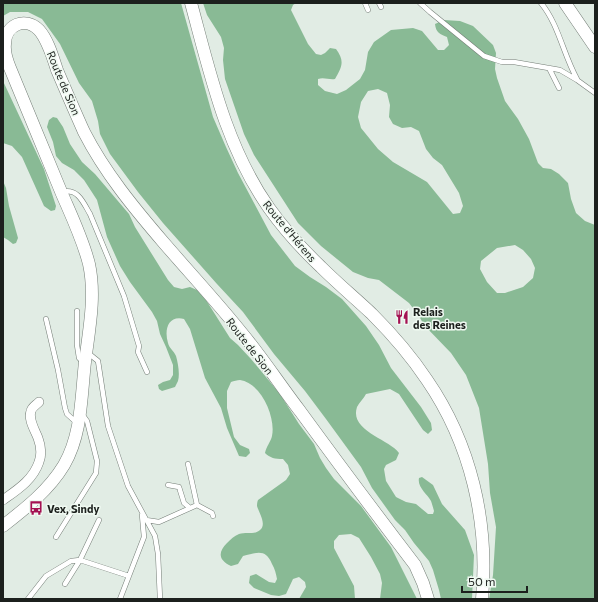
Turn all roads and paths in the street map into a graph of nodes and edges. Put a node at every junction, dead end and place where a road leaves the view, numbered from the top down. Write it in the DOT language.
graph roads {
  1 [pos="191,3"];
  2 [pos="365,3"];
  3 [pos="420,3"];
  4 [pos="542,3"];
  5 [pos="565,3"];
  6 [pos="368,10"];
  7 [pos="595,47"];
  8 [pos="549,68"];
  9 [pos="578,80"];
  10 [pos="559,88"];
  11 [pos="595,93"];
  12 [pos="62,192"];
  13 [pos="77,311"];
  14 [pos="46,319"];
  15 [pos="87,352"];
  16 [pos="85,364"];
  17 [pos="147,372"];
  18 [pos="39,402"];
  19 [pos="80,411"];
  20 [pos="78,424"];
  21 [pos="188,464"];
  22 [pos="168,484"];
  23 [pos="3,500"];
  24 [pos="197,505"];
  25 [pos="190,508"];
  26 [pos="142,513"];
  27 [pos="213,516"];
  28 [pos="99,520"];
  29 [pos="146,520"];
  30 [pos="3,526"];
  31 [pos="56,536"];
  32 [pos="80,560"];
  33 [pos="129,576"];
  34 [pos="65,584"];
  35 [pos="28,599"];
  36 [pos="120,599"];
  37 [pos="160,599"];
  38 [pos="428,599"];
  39 [pos="482,599"];
  1 -- 39 [label="main road, Route d'Hérens"];
  2 -- 6 [label="lane"];
  3 -- 8 [label="lane"];
  4 -- 9 [label="lane"];
  5 -- 7 [label="main road"];
  8 -- 9 [label="lane"];
  8 -- 10 [label="lane"];
  9 -- 11 [label="lane"];
  12 -- 15 [label="main road, Route de Sion"];
  12 -- 17 [label="lane"];
  12 -- 38 [label="main road, Route de Sion"];
  13 -- 16 [label="lane"];
  14 -- 20 [label="lane"];
  15 -- 16 [label="main road, Route de Sion"];
  15 -- 26 [label="lane"];
  16 -- 19 [label="main road, Route de Sion"];
  18 -- 23 [label="street"];
  19 -- 20 [label="main road, Route de Sion"];
  19 -- 31 [label="lane"];
  20 -- 30 [label="main road, Route de Sion"];
  21 -- 24 [label="lane"];
  22 -- 25 [label="lane"];
  24 -- 25 [label="lane"];
  24 -- 27 [label="lane"];
  25 -- 29 [label="lane"];
  26 -- 29 [label="lane"];
  26 -- 33 [label="lane"];
  28 -- 32 [label="lane"];
  29 -- 37 [label="lane"];
  32 -- 33 [label="lane"];
  32 -- 34 [label="lane"];
  32 -- 35 [label="lane"];
  33 -- 36 [label="lane"];
}
